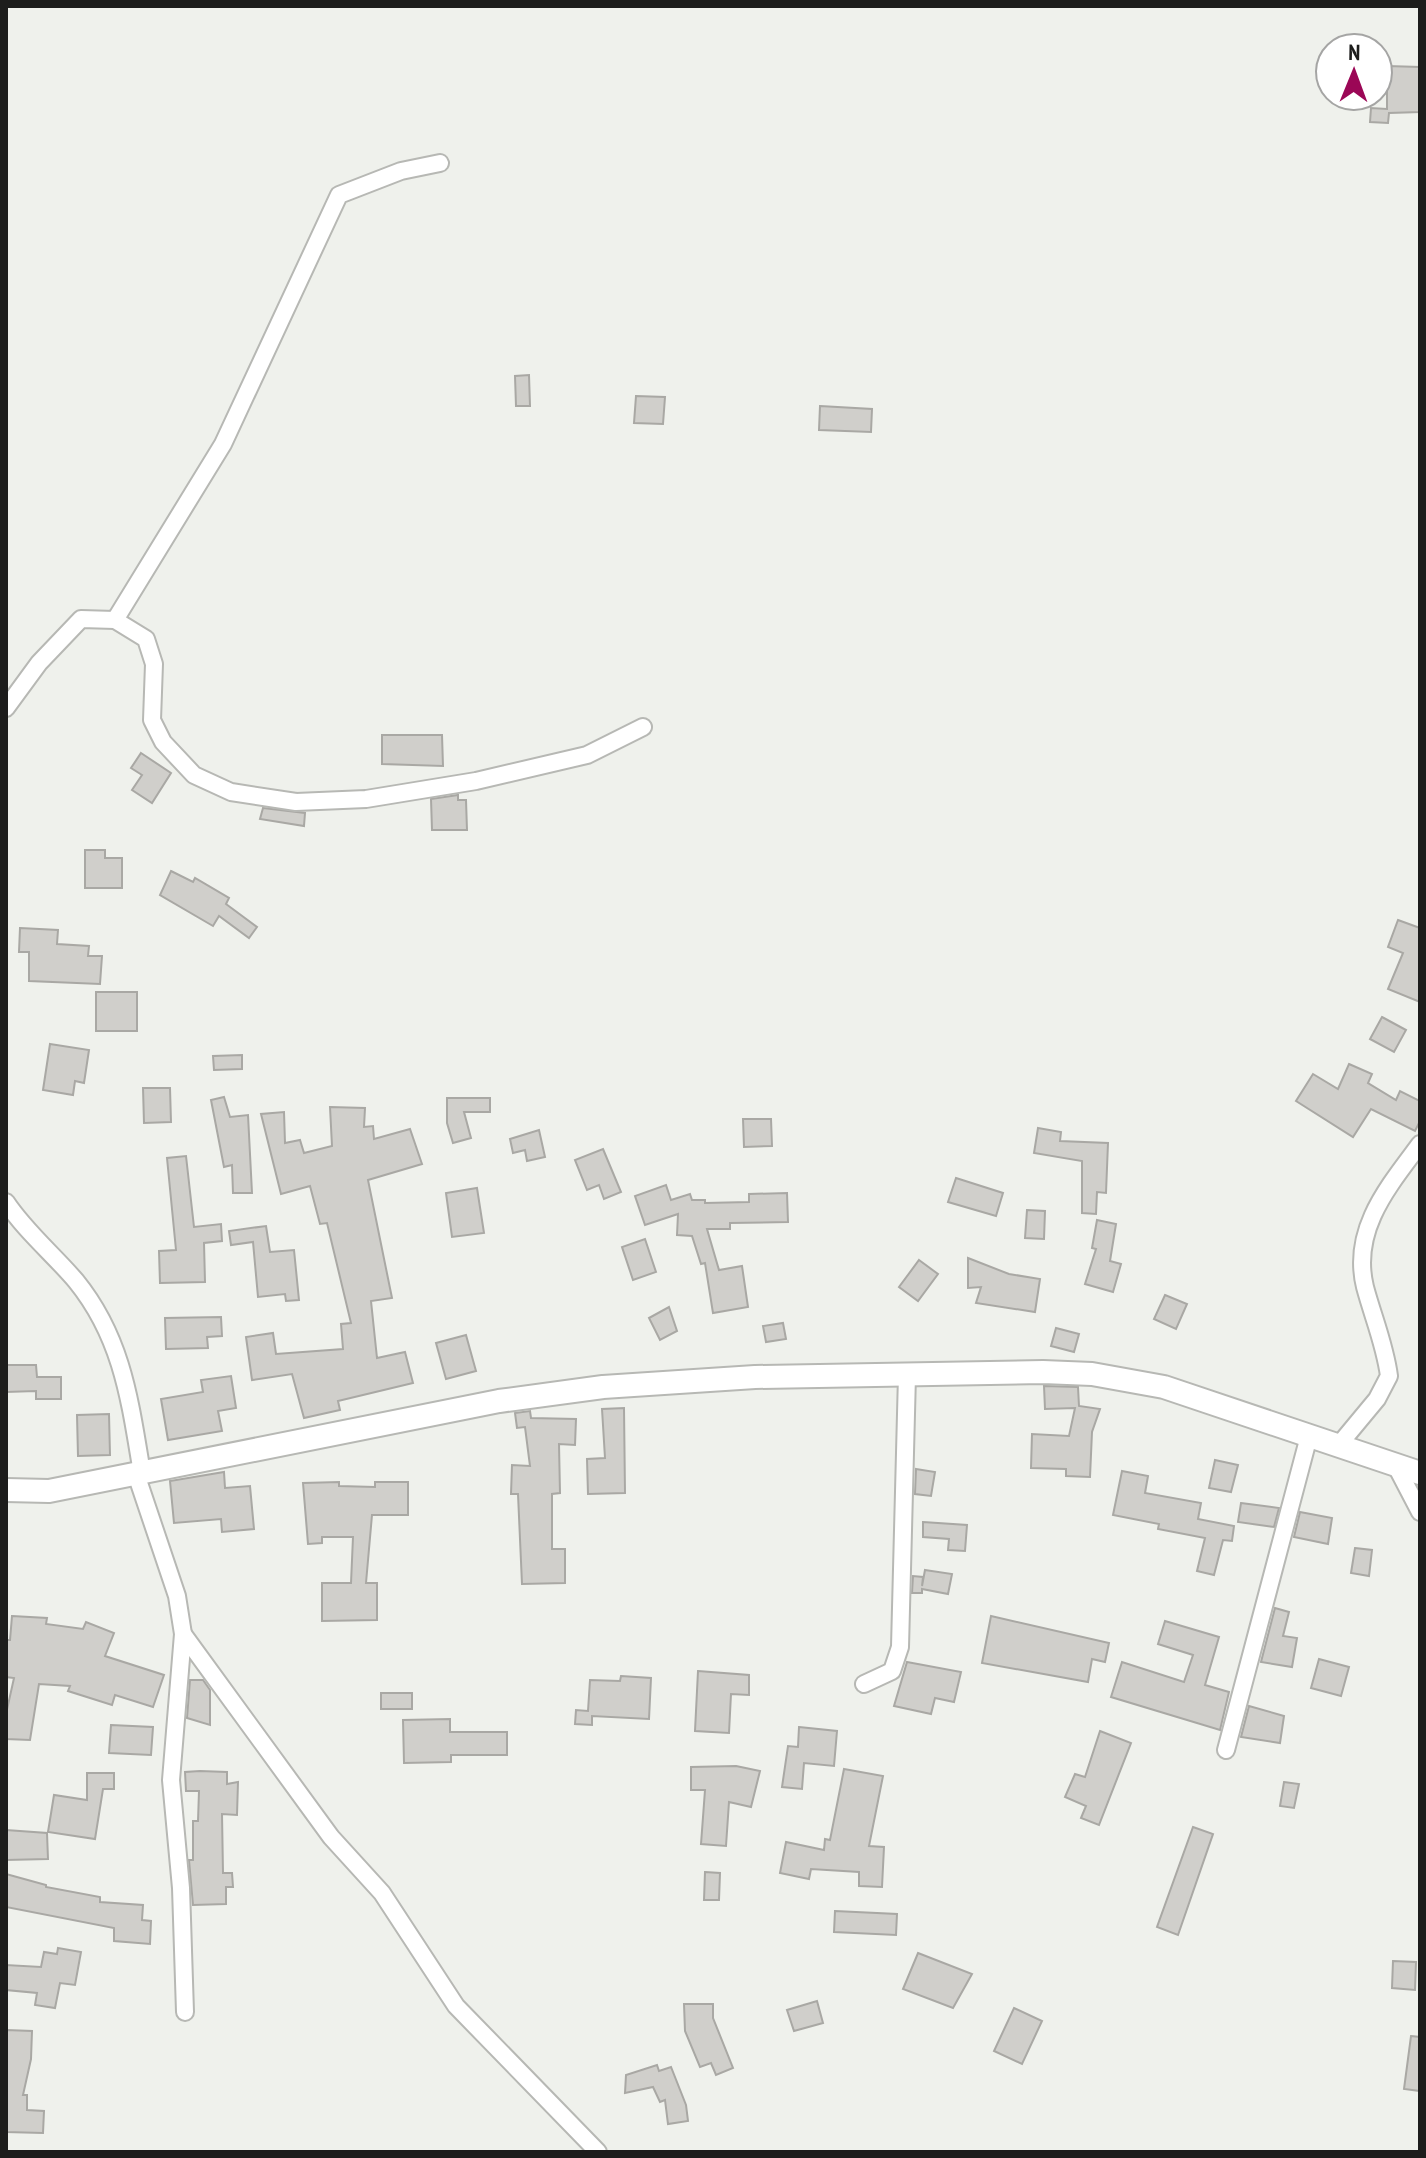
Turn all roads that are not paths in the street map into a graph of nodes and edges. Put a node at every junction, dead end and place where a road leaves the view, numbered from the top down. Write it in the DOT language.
graph roads {
  1 [pos="440,163"];
  2 [pos="115,620"];
  3 [pos="6,708"];
  4 [pos="643,727"];
  5 [pos="1420,1144"];
  6 [pos="6,1202"];
  7 [pos="907,1375"];
  8 [pos="1309,1436"];
  9 [pos="1338,1446"];
  10 [pos="1396,1466"];
  11 [pos="1420,1473"];
  12 [pos="139,1474"];
  13 [pos="6,1490"];
  14 [pos="1420,1512"];
  15 [pos="183,1634"];
  16 [pos="864,1684"];
  17 [pos="1226,1750"];
  18 [pos="185,2012"];
  19 [pos="598,2152"];
  1 -- 2 [label="street"];
  2 -- 3 [label="street"];
  2 -- 4 [label="street"];
  5 -- 9 [label="street"];
  6 -- 12 [label="street"];
  7 -- 8 [label="main road"];
  7 -- 12 [label="main road"];
  7 -- 16 [label="street"];
  8 -- 9 [label="main road"];
  8 -- 17 [label="street"];
  9 -- 10 [label="main road"];
  10 -- 11 [label="main road"];
  10 -- 14 [label="street"];
  12 -- 13 [label="main road"];
  12 -- 15 [label="street"];
  15 -- 18 [label="street"];
  15 -- 19 [label="street"];
}
